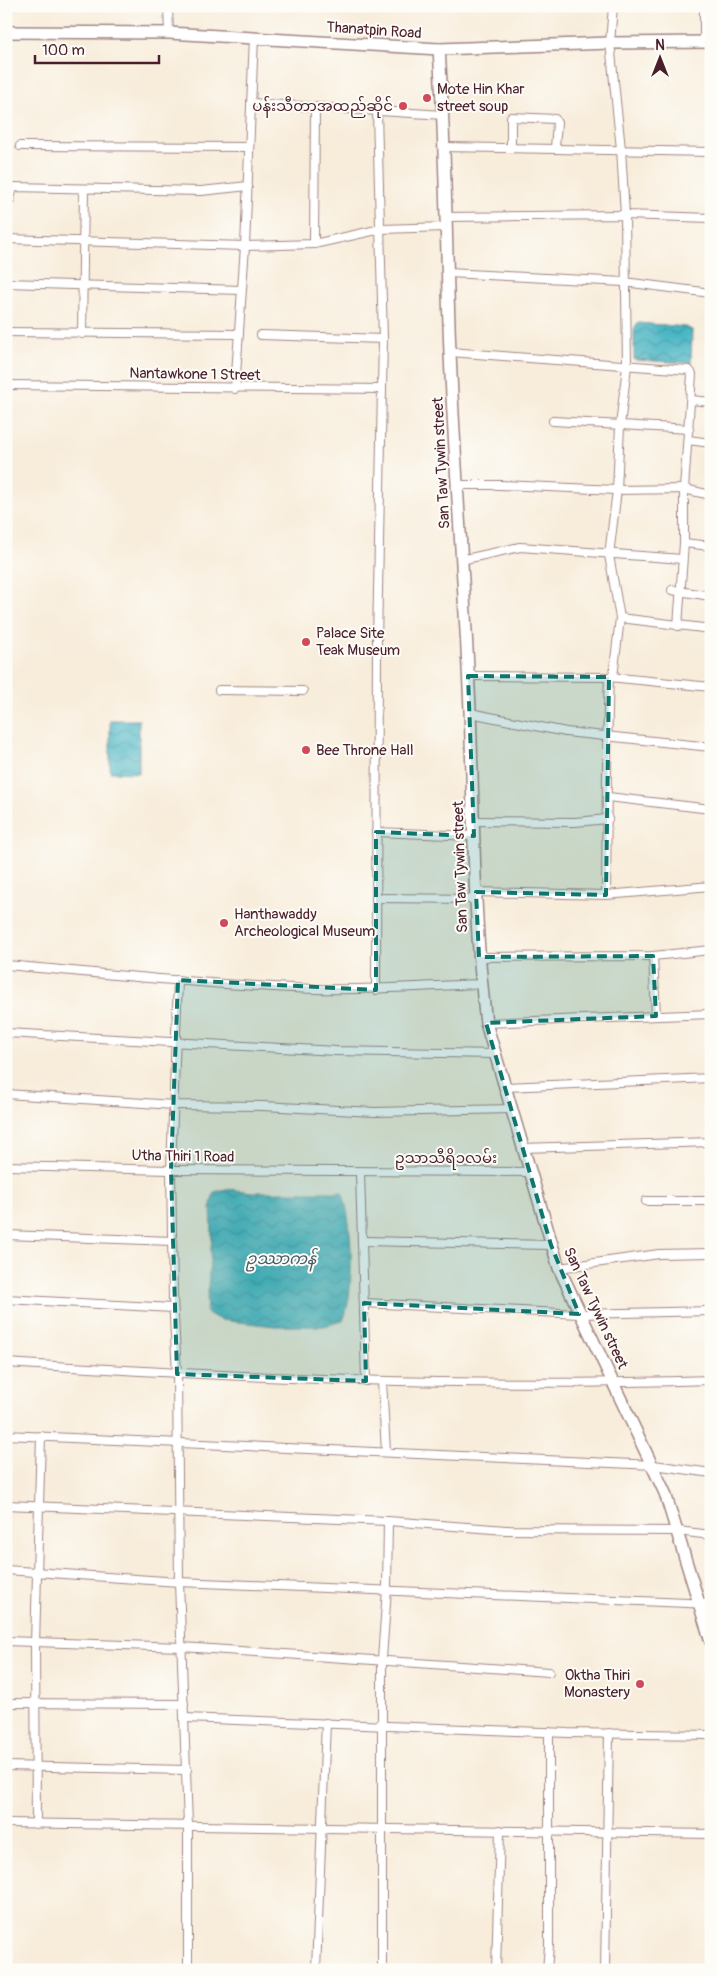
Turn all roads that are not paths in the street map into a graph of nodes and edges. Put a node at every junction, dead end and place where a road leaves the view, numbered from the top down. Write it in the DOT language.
graph roads {
  1 [pos="168,6"];
  2 [pos="613,6"];
  3 [pos="704,6"];
  4 [pos="6,32"];
  5 [pos="169,33"];
  6 [pos="254,37"];
  7 [pos="707,41"];
  8 [pos="610,43"];
  9 [pos="439,49"];
  10 [pos="251,103"];
  11 [pos="316,108"];
  12 [pos="376,112"];
  13 [pos="444,115"];
  14 [pos="20,146"];
  15 [pos="249,147"];
  16 [pos="444,147"];
  17 [pos="511,147"];
  18 [pos="555,148"];
  19 [pos="621,149"];
  20 [pos="711,152"];
  21 [pos="248,186"];
  22 [pos="84,190"];
  23 [pos="6,204"];
  24 [pos="625,215"];
  25 [pos="711,218"];
  26 [pos="446,222"];
  27 [pos="381,229"];
  28 [pos="6,239"];
  29 [pos="84,241"];
  30 [pos="314,244"];
  31 [pos="245,246"];
  32 [pos="448,272"];
  33 [pos="624,282"];
  34 [pos="6,283"];
  35 [pos="83,286"];
  36 [pos="241,290"];
  37 [pos="711,293"];
  38 [pos="6,332"];
  39 [pos="82,334"];
  40 [pos="238,334"];
  41 [pos="261,335"];
  42 [pos="383,338"];
  43 [pos="450,352"];
  44 [pos="627,366"];
  45 [pos="6,385"];
  46 [pos="236,389"];
  47 [pos="382,389"];
  48 [pos="691,400"];
  49 [pos="711,402"];
  50 [pos="553,421"];
  51 [pos="620,426"];
  52 [pos="689,429"];
  53 [pos="688,440"];
  54 [pos="711,443"];
  55 [pos="457,485"];
  56 [pos="684,489"];
  57 [pos="617,490"];
  58 [pos="711,495"];
  59 [pos="684,542"];
  60 [pos="711,546"];
  61 [pos="609,555"];
  62 [pos="682,559"];
  63 [pos="461,560"];
  64 [pos="676,591"];
  65 [pos="711,596"];
  66 [pos="620,618"];
  67 [pos="678,626"];
  68 [pos="711,630"];
  69 [pos="468,676"];
  70 [pos="611,677"];
  71 [pos="711,687"];
  72 [pos="219,690"];
  73 [pos="303,691"];
  74 [pos="470,713"];
  75 [pos="606,736"];
  76 [pos="711,747"];
  77 [pos="608,797"];
  78 [pos="711,809"];
  79 [pos="608,819"];
  80 [pos="473,821"];
  81 [pos="376,832"];
  82 [pos="474,836"];
  83 [pos="711,886"];
  84 [pos="476,895"];
  85 [pos="606,895"];
  86 [pos="376,898"];
  87 [pos="711,950"];
  88 [pos="653,956"];
  89 [pos="479,957"];
  90 [pos="6,965"];
  91 [pos="178,980"];
  92 [pos="481,984"];
  93 [pos="376,990"];
  94 [pos="711,1014"];
  95 [pos="656,1016"];
  96 [pos="486,1023"];
  97 [pos="6,1033"];
  98 [pos="175,1042"];
  99 [pos="495,1054"];
  100 [pos="711,1078"];
  101 [pos="506,1087"];
  102 [pos="6,1094"];
  103 [pos="174,1105"];
  104 [pos="512,1108"];
  105 [pos="711,1142"];
  106 [pos="524,1148"];
  107 [pos="6,1166"];
  108 [pos="171,1170"];
  109 [pos="360,1172"];
  110 [pos="531,1172"];
  111 [pos="646,1201"];
  112 [pos="711,1201"];
  113 [pos="6,1235"];
  114 [pos="173,1241"];
  115 [pos="364,1241"];
  116 [pos="551,1245"];
  117 [pos="711,1253"];
  118 [pos="559,1268"];
  119 [pos="6,1298"];
  120 [pos="364,1303"];
  121 [pos="173,1308"];
  122 [pos="711,1311"];
  123 [pos="579,1314"];
  124 [pos="6,1363"];
  125 [pos="177,1374"];
  126 [pos="711,1380"];
  127 [pos="366,1381"];
  128 [pos="382,1381"];
  129 [pos="615,1384"];
  130 [pos="6,1435"];
  131 [pos="41,1436"];
  132 [pos="177,1442"];
  133 [pos="386,1452"];
  134 [pos="654,1465"];
  135 [pos="711,1473"];
  136 [pos="6,1505"];
  137 [pos="38,1506"];
  138 [pos="177,1510"];
  139 [pos="388,1520"];
  140 [pos="678,1530"];
  141 [pos="711,1535"];
  142 [pos="6,1570"];
  143 [pos="37,1572"];
  144 [pos="178,1582"];
  145 [pos="388,1590"];
  146 [pos="706,1604"];
  147 [pos="6,1641"];
  148 [pos="711,1642"];
  149 [pos="35,1644"];
  150 [pos="182,1647"];
  151 [pos="382,1659"];
  152 [pos="549,1672"];
  153 [pos="6,1703"];
  154 [pos="36,1704"];
  155 [pos="184,1704"];
  156 [pos="185,1718"];
  157 [pos="326,1723"];
  158 [pos="382,1725"];
  159 [pos="549,1732"];
  160 [pos="609,1733"];
  161 [pos="711,1735"];
  162 [pos="6,1766"];
  163 [pos="36,1766"];
  164 [pos="187,1770"];
  165 [pos="6,1823"];
  166 [pos="36,1824"];
  167 [pos="188,1826"];
  168 [pos="323,1827"];
  169 [pos="382,1829"];
  170 [pos="500,1830"];
  171 [pos="549,1831"];
  172 [pos="608,1832"];
  173 [pos="711,1834"];
  174 [pos="188,1970"];
  175 [pos="316,1970"];
  176 [pos="382,1970"];
  177 [pos="496,1970"];
  178 [pos="547,1970"];
  179 [pos="605,1970"];
  1 -- 5 [label="street"];
  2 -- 8 [label="street"];
  3 -- 7 [label="street"];
  4 -- 5 [label="street, Thanatpin Road"];
  5 -- 6 [label="street, Thanatpin Road"];
  6 -- 9 [label="street, Thanatpin Road"];
  6 -- 10 [label="street"];
  7 -- 8 [label="street, Thanatpin Road"];
  8 -- 9 [label="street, Thanatpin Road"];
  8 -- 19 [label="street"];
  9 -- 13 [label="street, San Taw Tywin street"];
  10 -- 11 [label="street"];
  10 -- 15 [label="street"];
  11 -- 12 [label="street"];
  11 -- 30 [label="street"];
  12 -- 13 [label="street"];
  12 -- 27 [label="street"];
  13 -- 16 [label="street, San Taw Tywin street"];
  14 -- 15 [label="street"];
  15 -- 21 [label="street"];
  16 -- 17 [label="street"];
  16 -- 26 [label="street, San Taw Tywin street"];
  17 -- 18 [label="street"];
  17 -- 18 [label="street"];
  18 -- 19 [label="street"];
  19 -- 20 [label="street"];
  19 -- 24 [label="street"];
  21 -- 22 [label="street"];
  21 -- 31 [label="street"];
  22 -- 23 [label="street"];
  22 -- 29 [label="street"];
  24 -- 25 [label="street"];
  24 -- 26 [label="street"];
  24 -- 33 [label="street"];
  26 -- 27 [label="street"];
  26 -- 32 [label="street, San Taw Tywin street"];
  27 -- 30 [label="street"];
  27 -- 42 [label="street"];
  28 -- 29 [label="street"];
  29 -- 31 [label="street"];
  29 -- 35 [label="street"];
  30 -- 31 [label="street"];
  31 -- 36 [label="street"];
  32 -- 33 [label="street"];
  32 -- 43 [label="street, San Taw Tywin street"];
  33 -- 37 [label="street"];
  33 -- 44 [label="street"];
  34 -- 35 [label="street"];
  35 -- 36 [label="street"];
  35 -- 39 [label="street"];
  36 -- 40 [label="street"];
  38 -- 39 [label="street"];
  39 -- 40 [label="street"];
  40 -- 46 [label="street"];
  41 -- 42 [label="street"];
  42 -- 47 [label="street"];
  43 -- 44 [label="street"];
  43 -- 55 [label="street, San Taw Tywin street"];
  44 -- 48 [label="street"];
  44 -- 51 [label="street"];
  45 -- 46 [label="street, Nantawkone 1 Street"];
  46 -- 47 [label="street, Nantawkone 1 Street"];
  47 -- 81 [label="street"];
  48 -- 49 [label="street"];
  48 -- 52 [label="street"];
  50 -- 51 [label="street"];
  51 -- 52 [label="street"];
  51 -- 57 [label="street"];
  52 -- 53 [label="street"];
  53 -- 54 [label="street"];
  53 -- 56 [label="street"];
  55 -- 57 [label="street"];
  55 -- 63 [label="street, San Taw Tywin street"];
  56 -- 57 [label="street"];
  56 -- 58 [label="street"];
  56 -- 59 [label="street"];
  57 -- 61 [label="street"];
  59 -- 60 [label="street"];
  59 -- 62 [label="street"];
  61 -- 62 [label="street"];
  61 -- 63 [label="street"];
  61 -- 66 [label="street"];
  62 -- 64 [label="street"];
  63 -- 69 [label="street, San Taw Tywin street"];
  64 -- 65 [label="street"];
  64 -- 67 [label="street"];
  66 -- 67 [label="street"];
  66 -- 70 [label="street"];
  67 -- 68 [label="street"];
  69 -- 70 [label="street"];
  69 -- 74 [label="street, San Taw Tywin street"];
  70 -- 71 [label="street"];
  70 -- 75 [label="street"];
  72 -- 73 [label="street"];
  74 -- 75 [label="street"];
  74 -- 80 [label="street, San Taw Tywin street"];
  75 -- 76 [label="street"];
  75 -- 77 [label="street"];
  77 -- 78 [label="street"];
  77 -- 79 [label="street"];
  79 -- 80 [label="street"];
  79 -- 85 [label="street"];
  80 -- 82 [label="street, San Taw Tywin street"];
  81 -- 82 [label="street"];
  81 -- 86 [label="street"];
  82 -- 84 [label="street, San Taw Tywin street"];
  83 -- 85 [label="street"];
  84 -- 85 [label="street"];
  84 -- 86 [label="street"];
  84 -- 89 [label="street, San Taw Tywin street"];
  86 -- 93 [label="street"];
  87 -- 88 [label="street"];
  88 -- 89 [label="street"];
  88 -- 95 [label="street"];
  89 -- 92 [label="street, San Taw Tywin street"];
  90 -- 91 [label="street"];
  91 -- 93 [label="street"];
  91 -- 98 [label="street"];
  92 -- 93 [label="street"];
  92 -- 96 [label="street, San Taw Tywin street"];
  94 -- 95 [label="street"];
  95 -- 96 [label="street"];
  96 -- 99 [label="street, San Taw Tywin street"];
  97 -- 98 [label="street"];
  98 -- 99 [label="street"];
  98 -- 103 [label="street"];
  99 -- 101 [label="street, San Taw Tywin street"];
  100 -- 101 [label="street"];
  101 -- 104 [label="street, San Taw Tywin street"];
  102 -- 103 [label="street"];
  103 -- 104 [label="street"];
  103 -- 108 [label="street"];
  104 -- 106 [label="street, San Taw Tywin street"];
  105 -- 106 [label="street"];
  106 -- 110 [label="street, San Taw Tywin street"];
  107 -- 108 [label="street, Utha Thiri 1 Road"];
  108 -- 109 [label="street, Utha Thiri 1 Road"];
  108 -- 114 [label="street"];
  109 -- 110 [label="street, ဥသာသီရိ၁လမ်း"];
  109 -- 115 [label="street"];
  110 -- 116 [label="street, San Taw Tywin street"];
  111 -- 112 [label="street"];
  113 -- 114 [label="street"];
  114 -- 121 [label="street"];
  115 -- 116 [label="street"];
  115 -- 120 [label="street"];
  116 -- 118 [label="street, San Taw Tywin street"];
  117 -- 118 [label="street"];
  118 -- 123 [label="street, San Taw Tywin street"];
  119 -- 121 [label="street"];
  120 -- 123 [label="street"];
  120 -- 127 [label="street"];
  121 -- 125 [label="street"];
  122 -- 123 [label="street"];
  123 -- 129 [label="street, San Taw Tywin street"];
  124 -- 125 [label="street"];
  125 -- 127 [label="street"];
  125 -- 132 [label="street"];
  126 -- 129 [label="street"];
  127 -- 128 [label="street"];
  128 -- 129 [label="street"];
  128 -- 133 [label="street"];
  129 -- 134 [label="street, San Taw Tywin street"];
  130 -- 131 [label="street"];
  131 -- 132 [label="street"];
  131 -- 137 [label="street"];
  132 -- 133 [label="street"];
  132 -- 138 [label="street"];
  133 -- 134 [label="street"];
  134 -- 135 [label="street"];
  134 -- 140 [label="street, San Taw Tywin street"];
  136 -- 137 [label="street"];
  137 -- 138 [label="street"];
  137 -- 143 [label="street"];
  138 -- 139 [label="street"];
  138 -- 144 [label="street"];
  139 -- 140 [label="street"];
  139 -- 145 [label="street"];
  140 -- 141 [label="street"];
  140 -- 146 [label="street, San Taw Tywin street"];
  142 -- 143 [label="street"];
  143 -- 144 [label="street"];
  143 -- 149 [label="street"];
  144 -- 145 [label="street"];
  144 -- 150 [label="street"];
  145 -- 146 [label="street"];
  145 -- 151 [label="street"];
  146 -- 148 [label="street, San Taw Tywin street"];
  147 -- 149 [label="street"];
  149 -- 150 [label="street"];
  149 -- 154 [label="street"];
  150 -- 151 [label="street"];
  150 -- 155 [label="street"];
  151 -- 152 [label="street"];
  151 -- 158 [label="street"];
  153 -- 154 [label="street"];
  154 -- 155 [label="street"];
  154 -- 163 [label="street"];
  155 -- 156 [label="street"];
  156 -- 157 [label="street"];
  156 -- 164 [label="street"];
  157 -- 158 [label="street"];
  157 -- 168 [label="street"];
  158 -- 159 [label="street"];
  158 -- 169 [label="street"];
  159 -- 160 [label="street"];
  159 -- 171 [label="street"];
  160 -- 161 [label="street"];
  160 -- 172 [label="street"];
  162 -- 163 [label="street"];
  163 -- 164 [label="street"];
  163 -- 166 [label="street"];
  164 -- 167 [label="street"];
  165 -- 166 [label="street"];
  166 -- 167 [label="street"];
  167 -- 168 [label="street"];
  167 -- 174 [label="street"];
  168 -- 169 [label="street"];
  168 -- 175 [label="street"];
  169 -- 170 [label="street"];
  169 -- 176 [label="street"];
  170 -- 171 [label="street"];
  170 -- 177 [label="street"];
  171 -- 172 [label="street"];
  171 -- 178 [label="street"];
  172 -- 173 [label="street"];
  172 -- 179 [label="street"];
}
